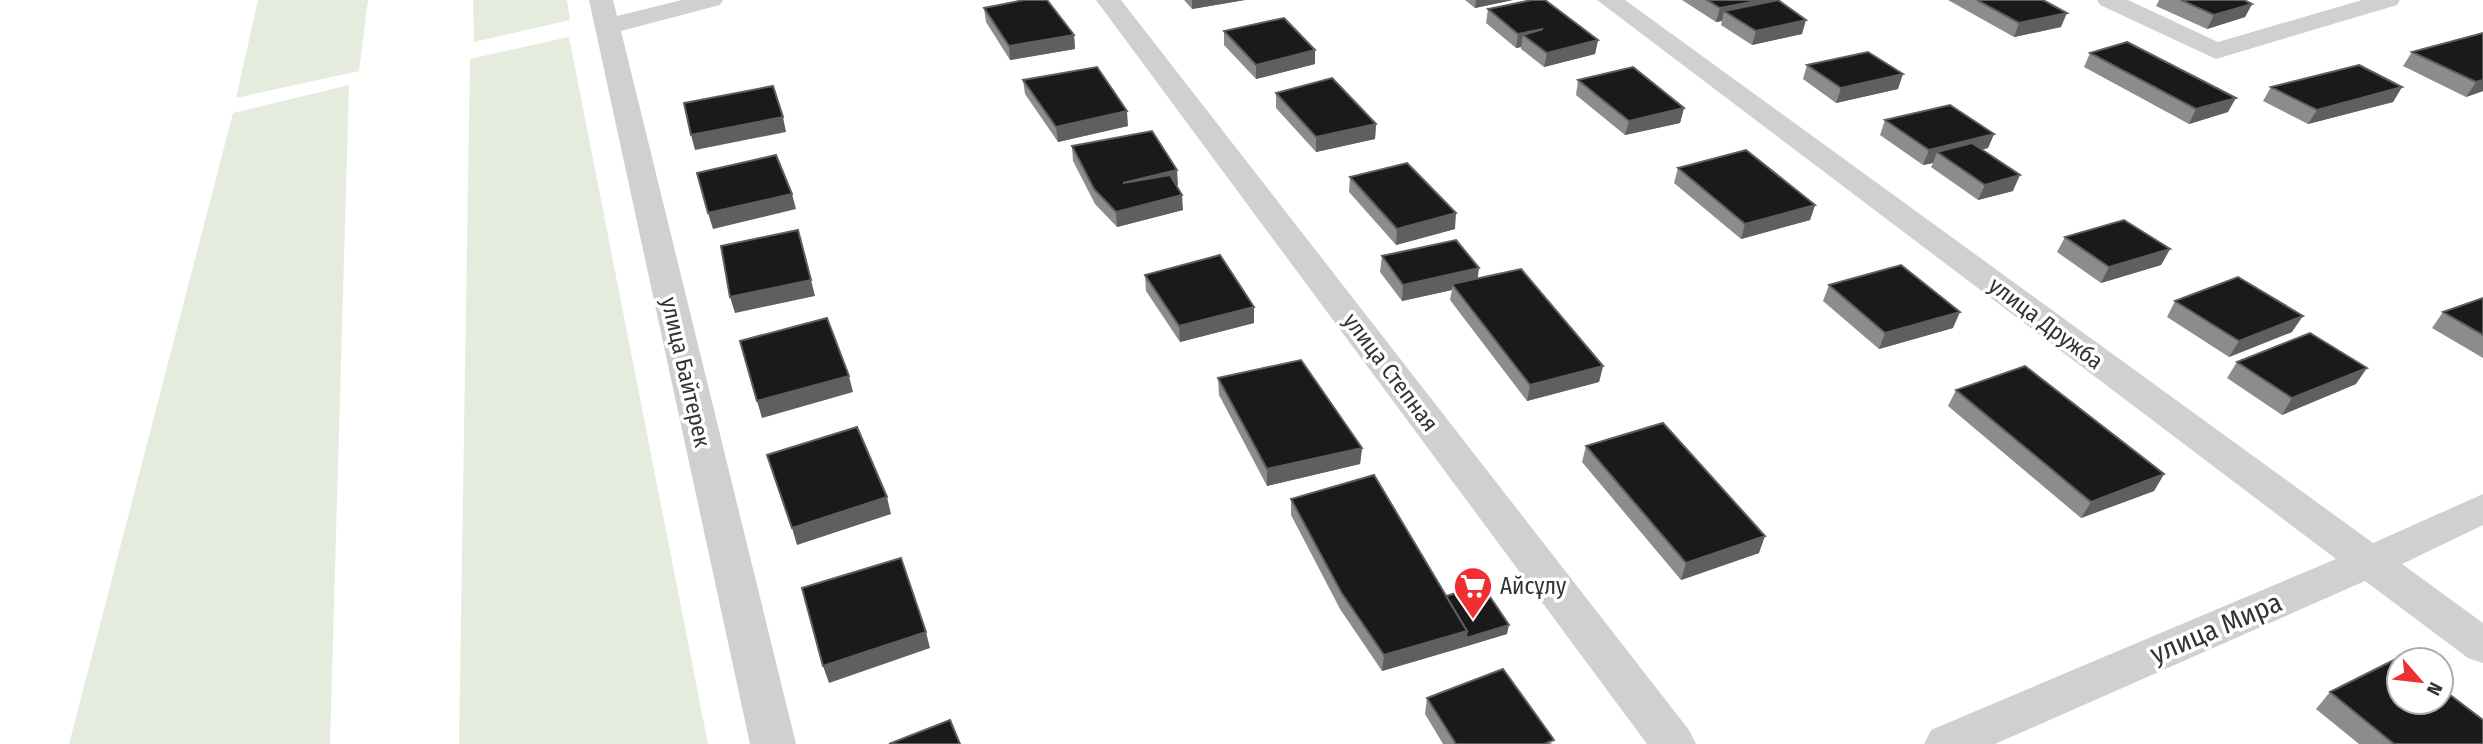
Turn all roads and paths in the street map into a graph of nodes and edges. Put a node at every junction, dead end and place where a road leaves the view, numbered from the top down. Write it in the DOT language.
graph roads {
  1 [pos="711,0"];
  2 [pos="1108,0"];
  3 [pos="1609,0"];
  4 [pos="2109,0"];
  5 [pos="2388,0"];
  6 [pos="603,14"];
  7 [pos="2483,508"];
  8 [pos="2369,562"];
  9 [pos="2483,646"];
  10 [pos="773,744"];
  11 [pos="1674,744"];
  12 [pos="1947,744"];
  1 -- 6 [label="street"];
  2 -- 11 [label="street, улица Степная"];
  3 -- 8 [label="street, улица Дружба"];
  4 -- 5 [label="street"];
  6 -- 10 [label="street, улица Байтерек"];
  7 -- 8 [label="street, улица Мира"];
  8 -- 9 [label="street, улица Дружба"];
  8 -- 12 [label="street, улица Мира"];
}
